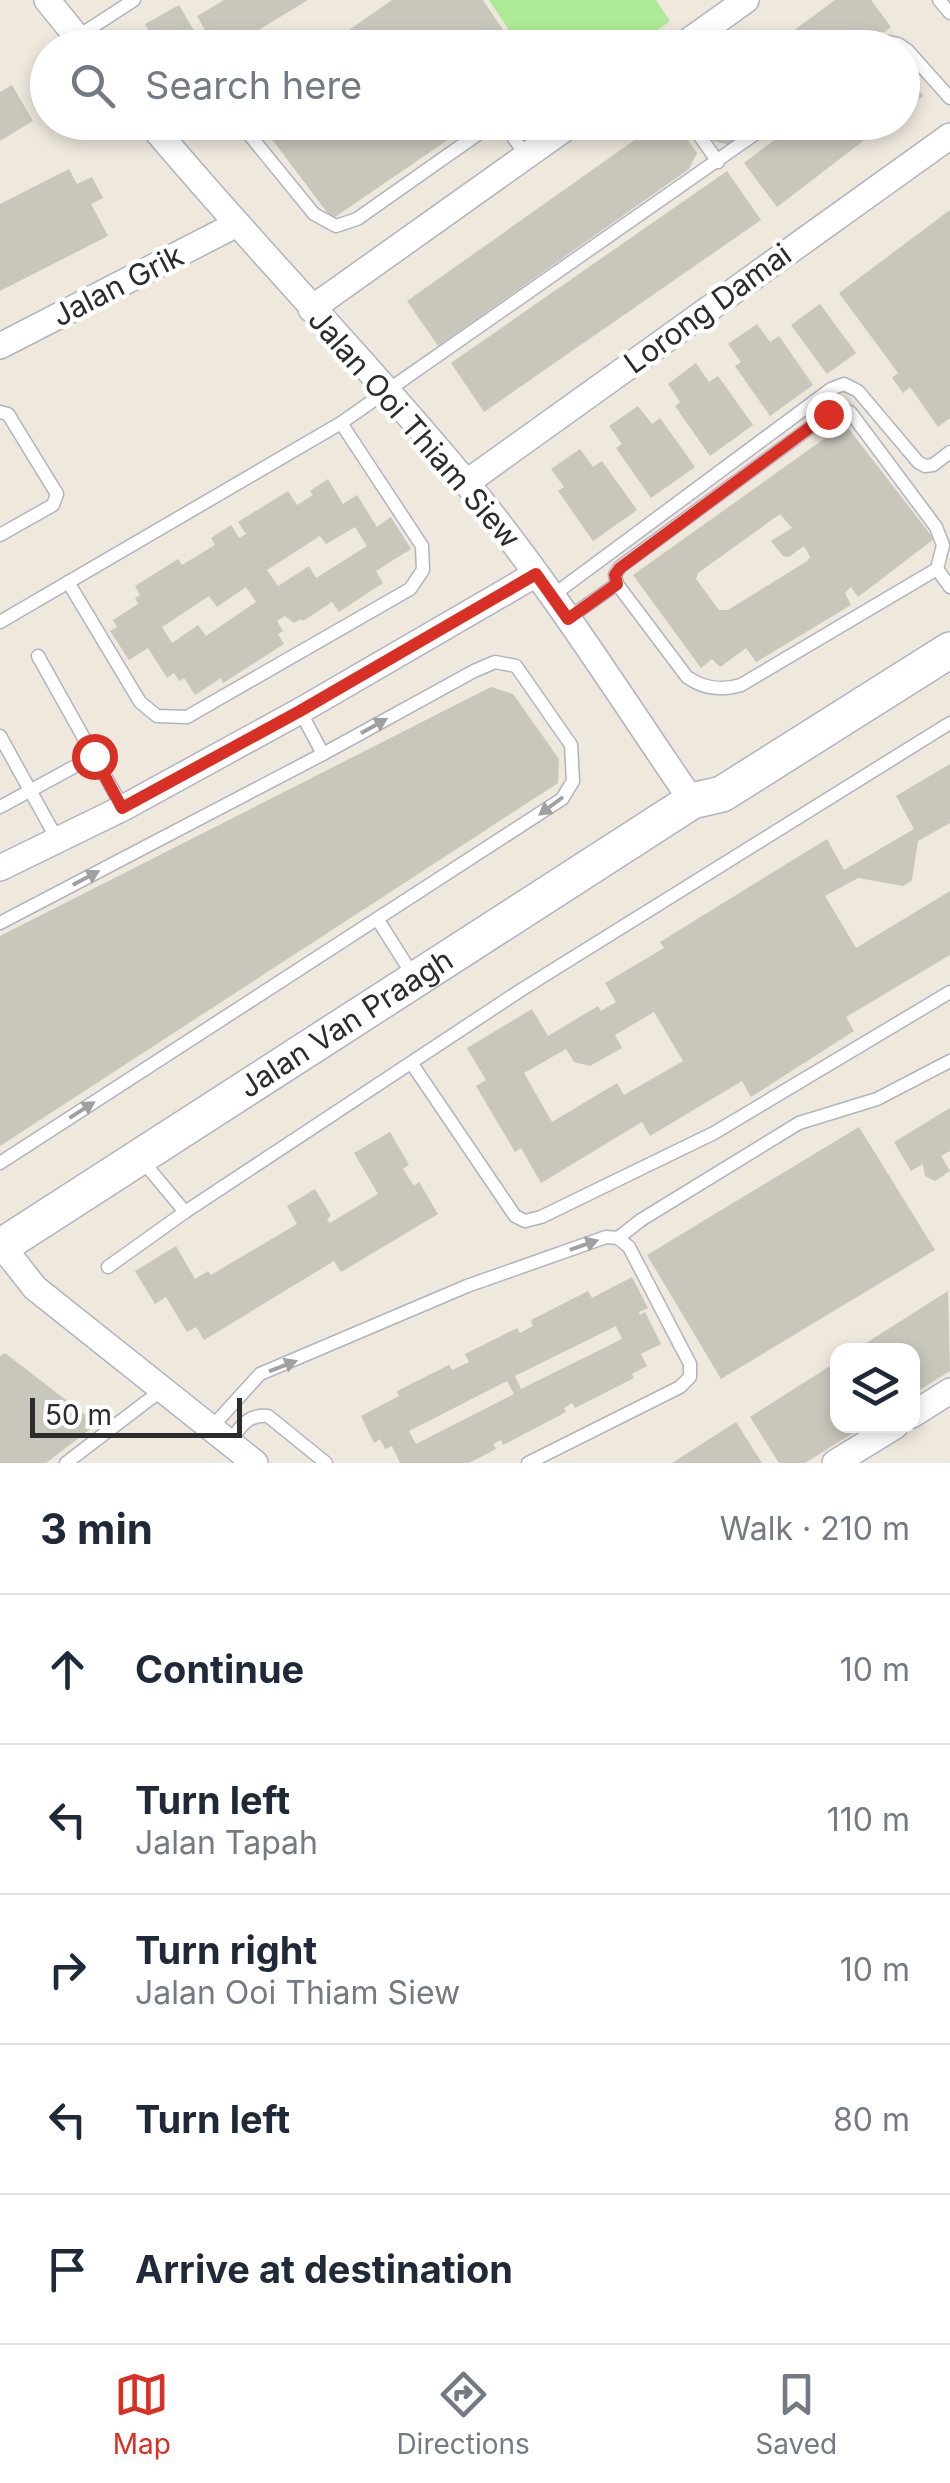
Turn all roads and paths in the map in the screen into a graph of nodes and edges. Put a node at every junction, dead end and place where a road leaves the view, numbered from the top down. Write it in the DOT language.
graph roads {
  1 [pos="47,0"];
  2 [pos="134,0"];
  3 [pos="746,0"];
  4 [pos="939,0"];
  5 [pos="950,13"];
  6 [pos="71,30"];
  7 [pos="96,30"];
  8 [pos="704,30"];
  9 [pos="920,67"];
  10 [pos="950,98"];
  11 [pos="950,136"];
  12 [pos="164,140"];
  13 [pos="254,140"];
  14 [pos="472,140"];
  15 [pos="513,140"];
  16 [pos="549,140"];
  17 [pos="703,140"];
  18 [pos="748,140"];
  19 [pos="526,156"];
  20 [pos="718,162"];
  21 [pos="235,225"];
  22 [pos="311,308"];
  23 [pos="0,346"];
  24 [pos="386,390"];
  25 [pos="0,412"];
  26 [pos="341,423"];
  27 [pos="950,452"];
  28 [pos="466,482"];
  29 [pos="0,534"];
  30 [pos="937,569"];
  31 [pos="536,574"];
  32 [pos="68,582"];
  33 [pos="617,584"];
  34 [pos="950,586"];
  35 [pos="552,596"];
  36 [pos="568,619"];
  37 [pos="0,622"];
  38 [pos="950,624"];
  39 [pos="950,650"];
  40 [pos="38,656"];
  41 [pos="300,711"];
  42 [pos="950,723"];
  43 [pos="0,736"];
  44 [pos="324,754"];
  45 [pos="94,756"];
  46 [pos="30,790"];
  47 [pos="692,801"];
  48 [pos="0,806"];
  49 [pos="122,808"];
  50 [pos="57,840"];
  51 [pos="0,868"];
  52 [pos="378,920"];
  53 [pos="0,923"];
  54 [pos="416,979"];
  55 [pos="950,992"];
  56 [pos="950,1062"];
  57 [pos="412,1064"];
  58 [pos="139,1157"];
  59 [pos="0,1162"];
  60 [pos="185,1212"];
  61 [pos="618,1238"];
  62 [pos="1,1245"];
  63 [pos="108,1267"];
  64 [pos="163,1390"];
  65 [pos="950,1391"];
  66 [pos="920,1409"];
  67 [pos="884,1433"];
  68 [pos="220,1435"];
  69 [pos="66,1463"];
  70 [pos="255,1463"];
  71 [pos="326,1463"];
  72 [pos="528,1463"];
  73 [pos="835,1463"];
  1 -- 6 [label="street"];
  2 -- 7 [label="lane"];
  3 -- 8 [label="street"];
  4 -- 5 [label="lane"];
  9 -- 10 [label="lane"];
  11 -- 28 [label="street, Lorong Damai"];
  12 -- 21 [label="street, Jalan Ooi Thiam Siew"];
  13 -- 14 [label="lane"];
  15 -- 19 [label="lane"];
  16 -- 19 [label="street"];
  17 -- 20 [label="lane"];
  18 -- 20 [label="lane"];
  19 -- 22 [label="street"];
  20 -- 24 [label="lane"];
  21 -- 22 [label="street, Jalan Ooi Thiam Siew"];
  21 -- 23 [label="street, Jalan Grik"];
  22 -- 24 [label="street, Jalan Ooi Thiam Siew"];
  24 -- 26 [label="lane"];
  24 -- 28 [label="street, Jalan Ooi Thiam Siew"];
  25 -- 29 [label="lane"];
  26 -- 32 [label="lane"];
  26 -- 32 [label="lane"];
  27 -- 35 [label="lane"];
  28 -- 31 [label="street, Jalan Ooi Thiam Siew"];
  30 -- 33 [label="lane"];
  30 -- 33 [label="lane"];
  30 -- 34 [label="lane"];
  31 -- 35 [label="street, Jalan Ooi Thiam Siew"];
  31 -- 41 [label="street"];
  32 -- 37 [label="lane"];
  33 -- 36 [label="lane"];
  35 -- 36 [label="street, Jalan Ooi Thiam Siew"];
  36 -- 47 [label="street, Jalan Ooi Thiam Siew"];
  38 -- 47 [label="main road, Jalan Van Praagh"];
  39 -- 47 [label="main road, Jalan Van Praagh"];
  40 -- 45 [label="lane"];
  41 -- 44 [label="lane"];
  41 -- 49 [label="street"];
  42 -- 57 [label="lane"];
  43 -- 46 [label="lane"];
  44 -- 52 [label="lane, one-way"];
  53 -- 44 [label="lane, one-way"];
  45 -- 46 [label="lane"];
  45 -- 49 [label="lane"];
  46 -- 48 [label="lane"];
  46 -- 50 [label="lane"];
  47 -- 54 [label="main road, Jalan Van Praagh"];
  49 -- 50 [label="street"];
  50 -- 51 [label="street"];
  52 -- 54 [label="lane"];
  59 -- 52 [label="lane, one-way"];
  54 -- 58 [label="main road, Jalan Van Praagh"];
  55 -- 57 [label="lane"];
  56 -- 61 [label="lane"];
  57 -- 60 [label="lane"];
  58 -- 60 [label="lane"];
  58 -- 62 [label="main road, Jalan Van Praagh"];
  60 -- 63 [label="lane"];
  68 -- 61 [label="lane, one-way"];
  61 -- 72 [label="lane"];
  62 -- 64 [label="street"];
  64 -- 68 [label="street"];
  64 -- 69 [label="lane"];
  65 -- 66 [label="street"];
  67 -- 73 [label="street"];
  68 -- 70 [label="street"];
  68 -- 71 [label="lane"];
}
